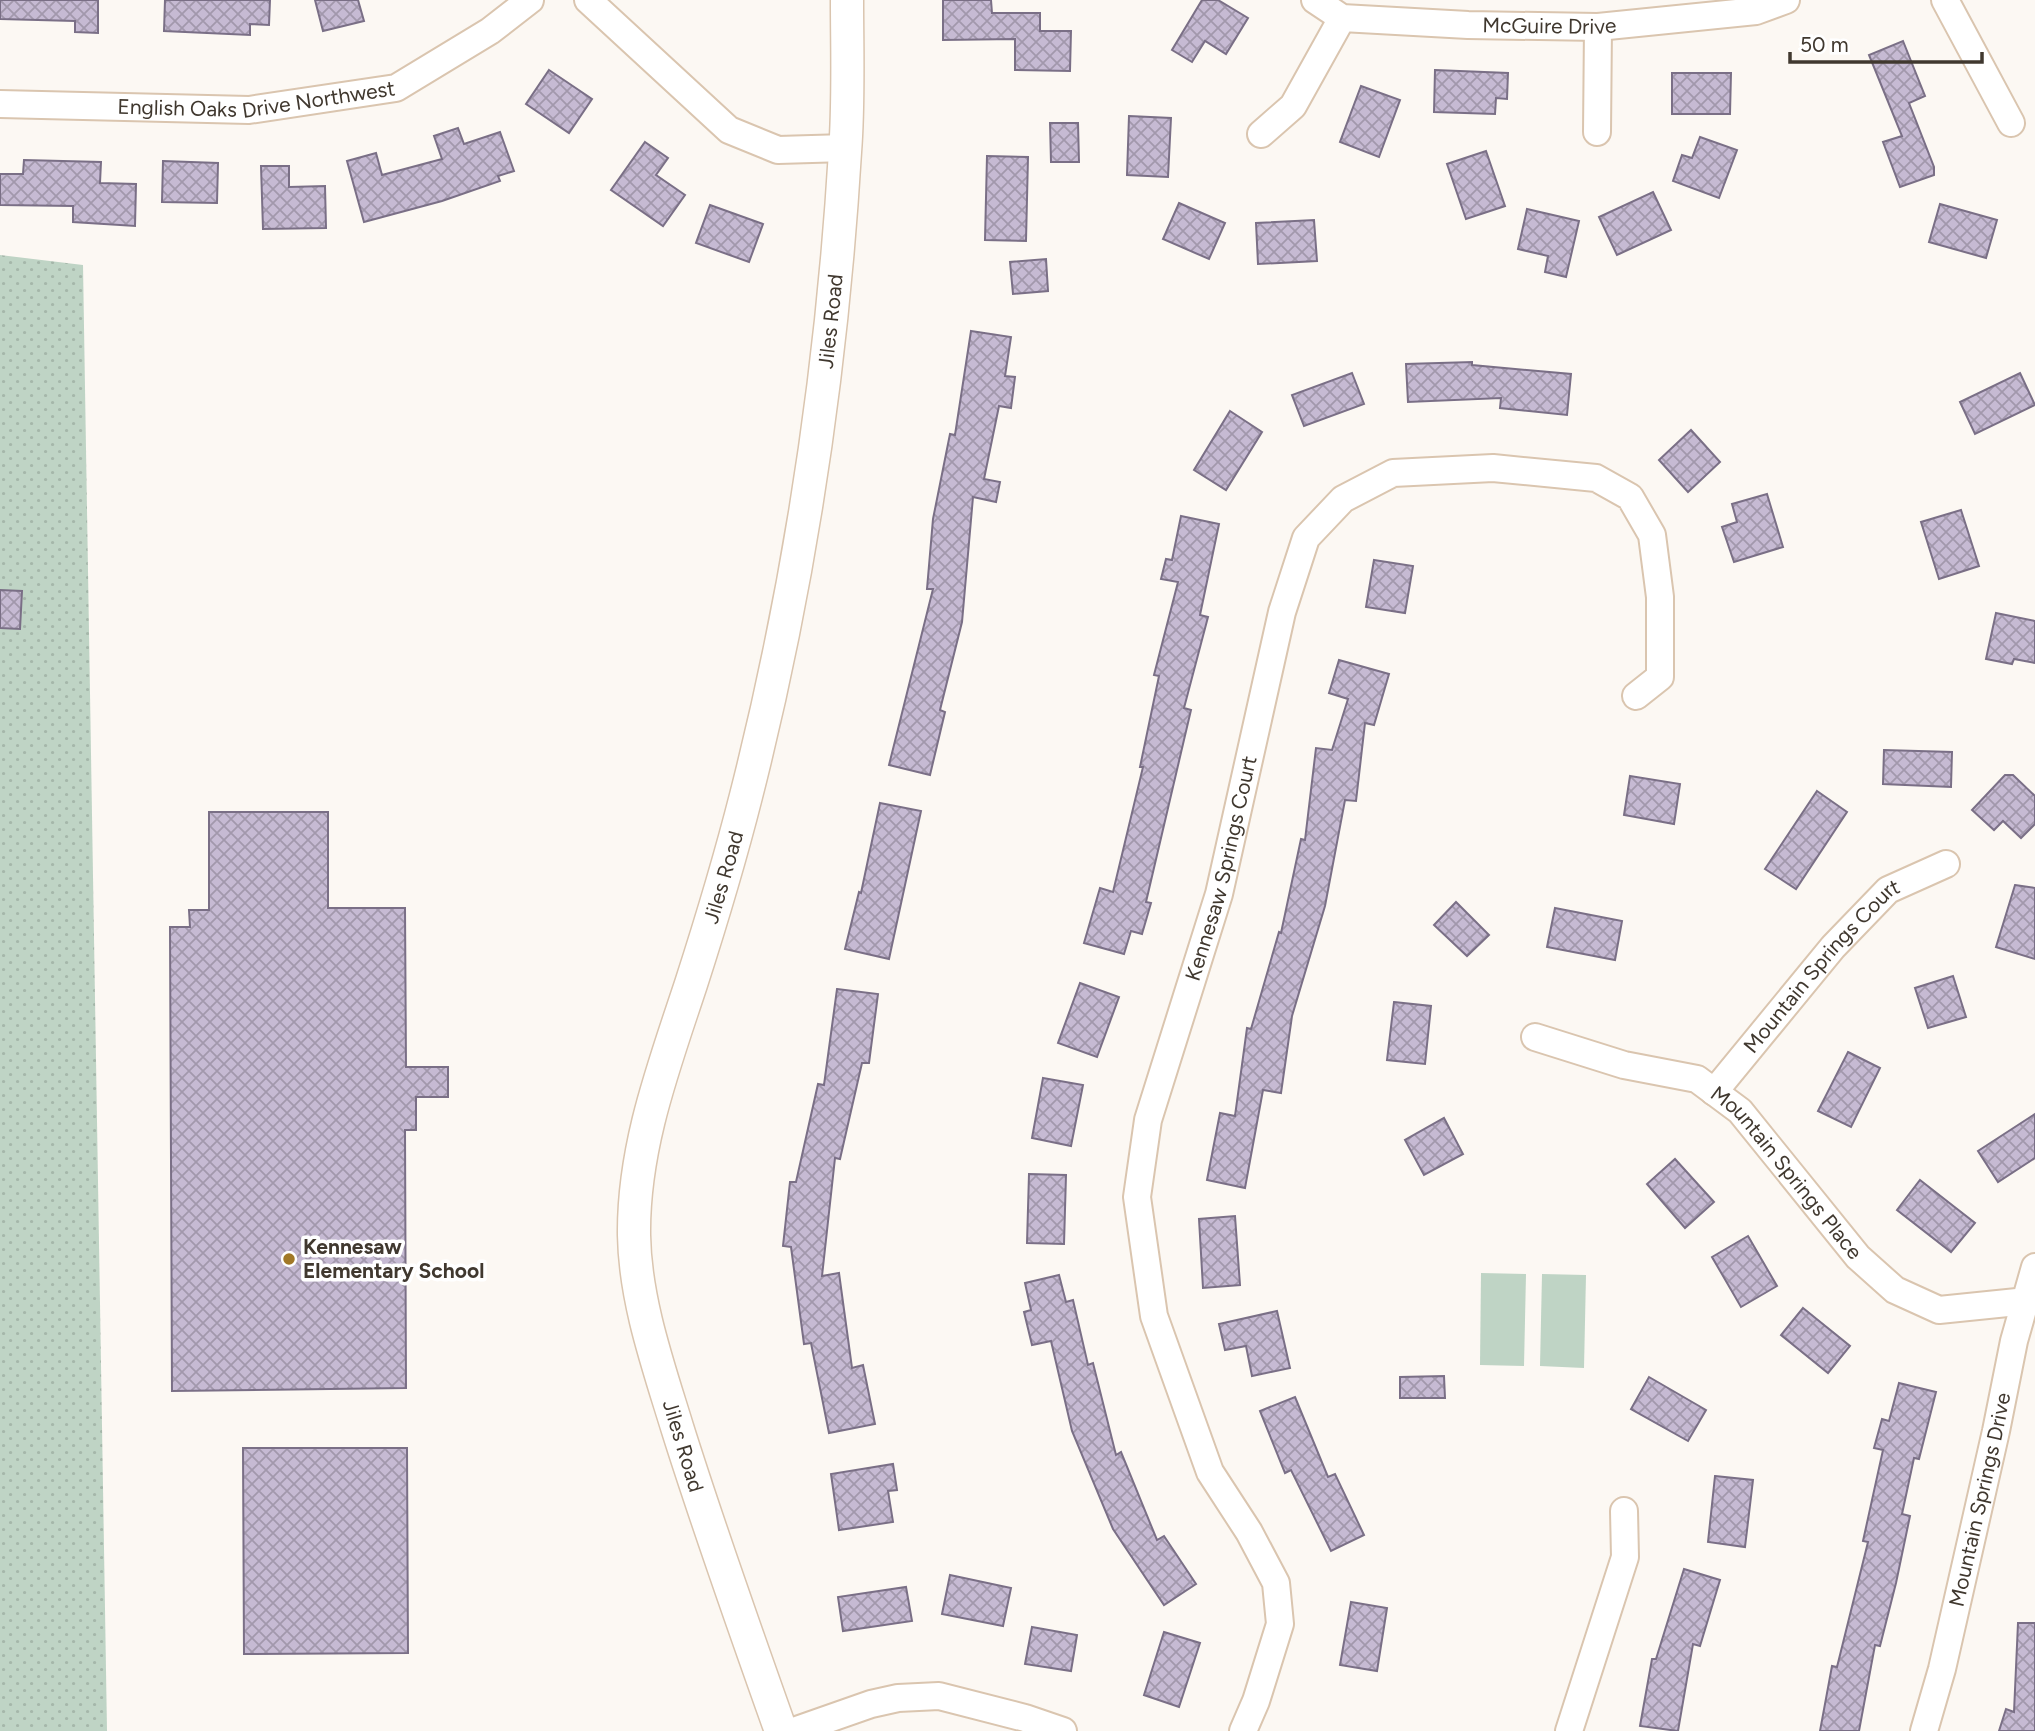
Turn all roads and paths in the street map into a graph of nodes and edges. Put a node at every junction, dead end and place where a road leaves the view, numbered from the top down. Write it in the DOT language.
graph roads {
  1 [pos="530,0"];
  2 [pos="588,0"];
  3 [pos="847,0"];
  4 [pos="1315,0"];
  5 [pos="1786,0"];
  6 [pos="1945,0"];
  7 [pos="1342,18"];
  8 [pos="1598,27"];
  9 [pos="0,104"];
  10 [pos="2011,123"];
  11 [pos="1597,132"];
  12 [pos="1261,134"];
  13 [pos="846,148"];
  14 [pos="1636,696"];
  15 [pos="1947,864"];
  16 [pos="1535,1037"];
  17 [pos="1714,1092"];
  18 [pos="2035,1267"];
  19 [pos="2027,1301"];
  20 [pos="1624,1511"];
  21 [pos="781,1731"];
  22 [pos="794,1731"];
  23 [pos="1063,1731"];
  24 [pos="1243,1731"];
  25 [pos="1569,1731"];
  26 [pos="1924,1731"];
  1 -- 9 [label="street, English Oaks Drive Northwest"];
  2 -- 13 [label="street"];
  3 -- 13 [label="street, Jiles Road"];
  4 -- 7 [label="street"];
  5 -- 8 [label="street, McGuire Drive"];
  6 -- 10 [label="street"];
  7 -- 8 [label="street, McGuire Drive"];
  7 -- 12 [label="street"];
  8 -- 11 [label="street"];
  13 -- 21 [label="street, Jiles Road"];
  14 -- 24 [label="street, Kennesaw Springs Court"];
  15 -- 17 [label="street, Mountain Springs Court"];
  16 -- 17 [label="street, Mountain Springs Place"];
  17 -- 19 [label="street, Mountain Springs Place"];
  18 -- 19 [label="street, Mountain Springs Drive"];
  19 -- 26 [label="street, Mountain Springs Drive"];
  20 -- 25 [label="street"];
  22 -- 23 [label="street"];
}
